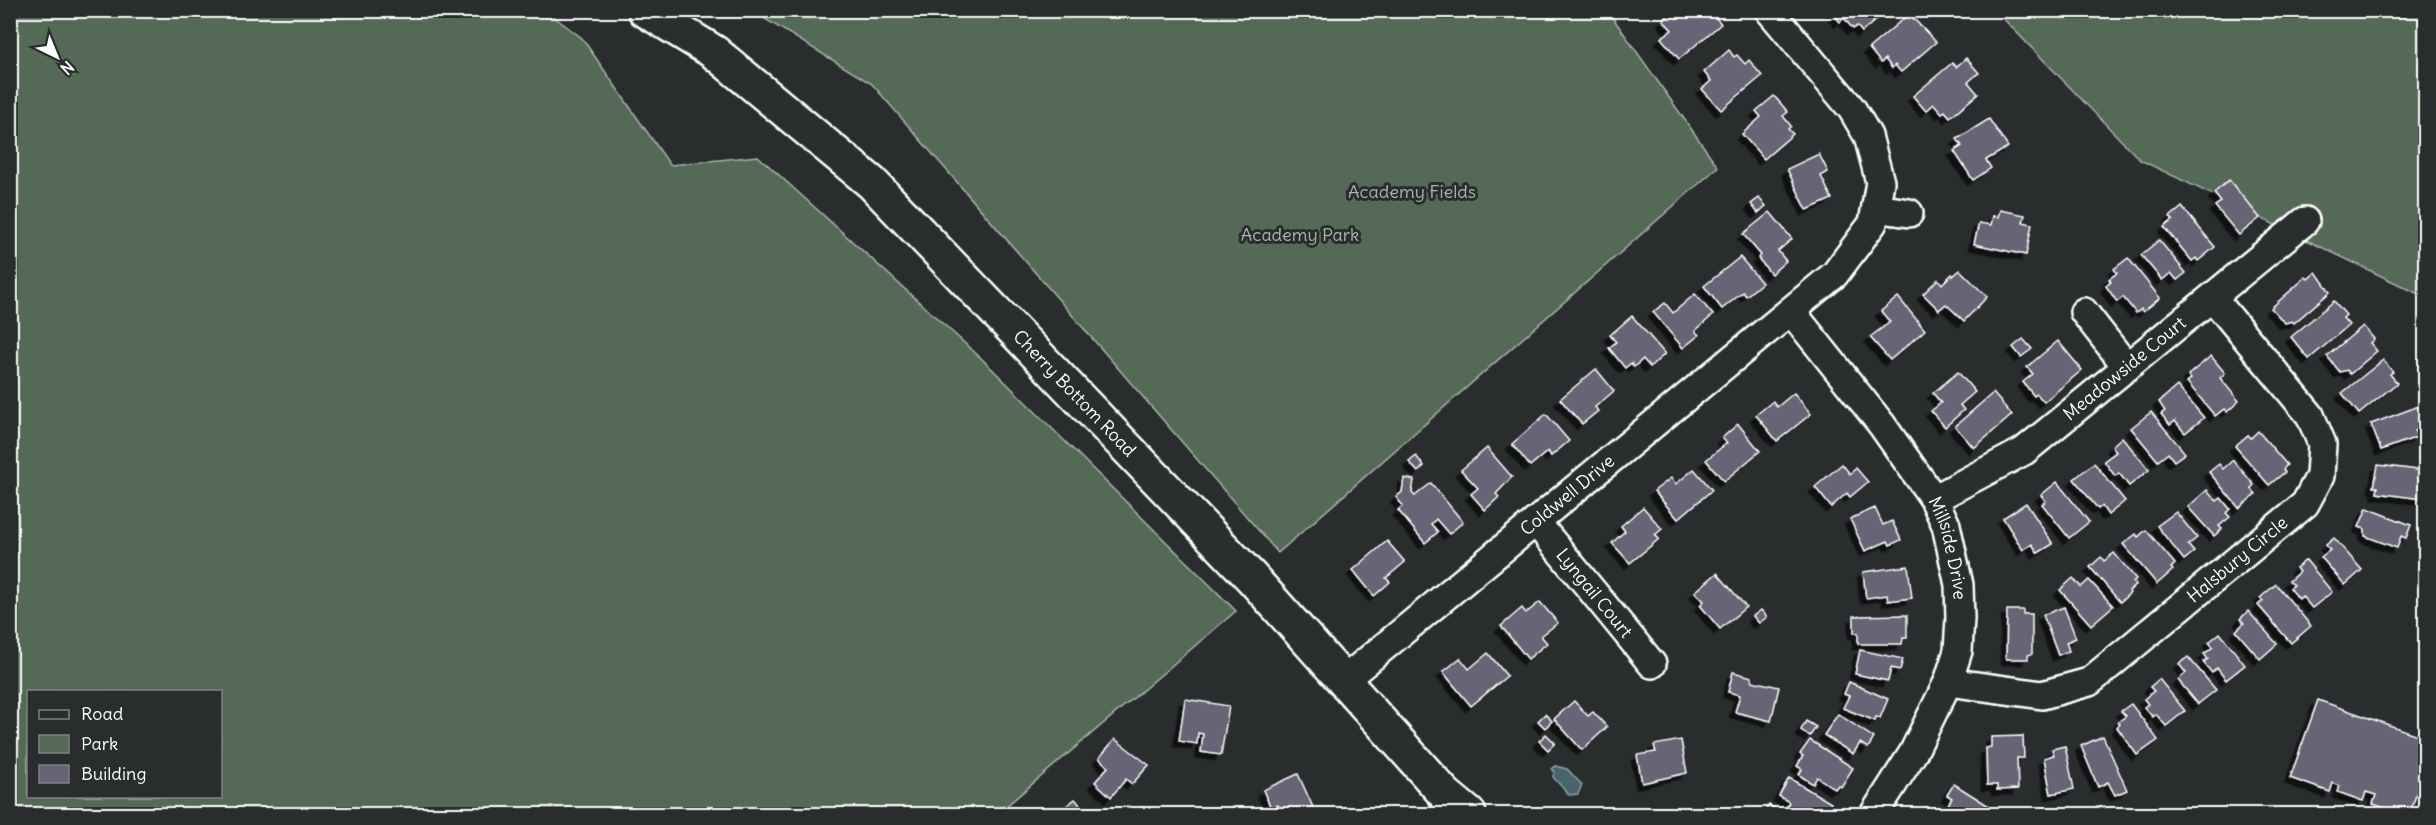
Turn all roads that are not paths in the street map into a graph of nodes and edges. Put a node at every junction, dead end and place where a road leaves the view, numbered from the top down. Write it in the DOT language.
graph roads {
  1 [pos="645,10"];
  2 [pos="1769,10"];
  3 [pos="1876,208"];
  4 [pos="1909,213"];
  5 [pos="2305,221"];
  6 [pos="2213,298"];
  7 [pos="1791,311"];
  8 [pos="2084,312"];
  9 [pos="2127,367"];
  10 [pos="1934,499"];
  11 [pos="1536,522"];
  12 [pos="1652,664"];
  13 [pos="1344,680"];
  14 [pos="1948,682"];
  15 [pos="1469,814"];
  16 [pos="1874,814"];
  1 -- 13 [label="main road, Cherry Bottom Road"];
  2 -- 3 [label="street, Coldwell Drive"];
  3 -- 4 [label="street"];
  3 -- 7 [label="street, Coldwell Drive"];
  5 -- 6 [label="street, Meadowside Court"];
  6 -- 9 [label="street, Meadowside Court"];
  6 -- 14 [label="street, Halsbury Circle"];
  7 -- 10 [label="street, Millside Drive"];
  7 -- 11 [label="street, Coldwell Drive"];
  8 -- 9 [label="street"];
  9 -- 10 [label="street, Meadowside Court"];
  10 -- 14 [label="street, Millside Drive"];
  11 -- 12 [label="street, Lyngail Court"];
  11 -- 13 [label="street, Coldwell Drive"];
  13 -- 15 [label="main road, Cherry Bottom Road"];
  14 -- 16 [label="street, Millside Drive"];
}
